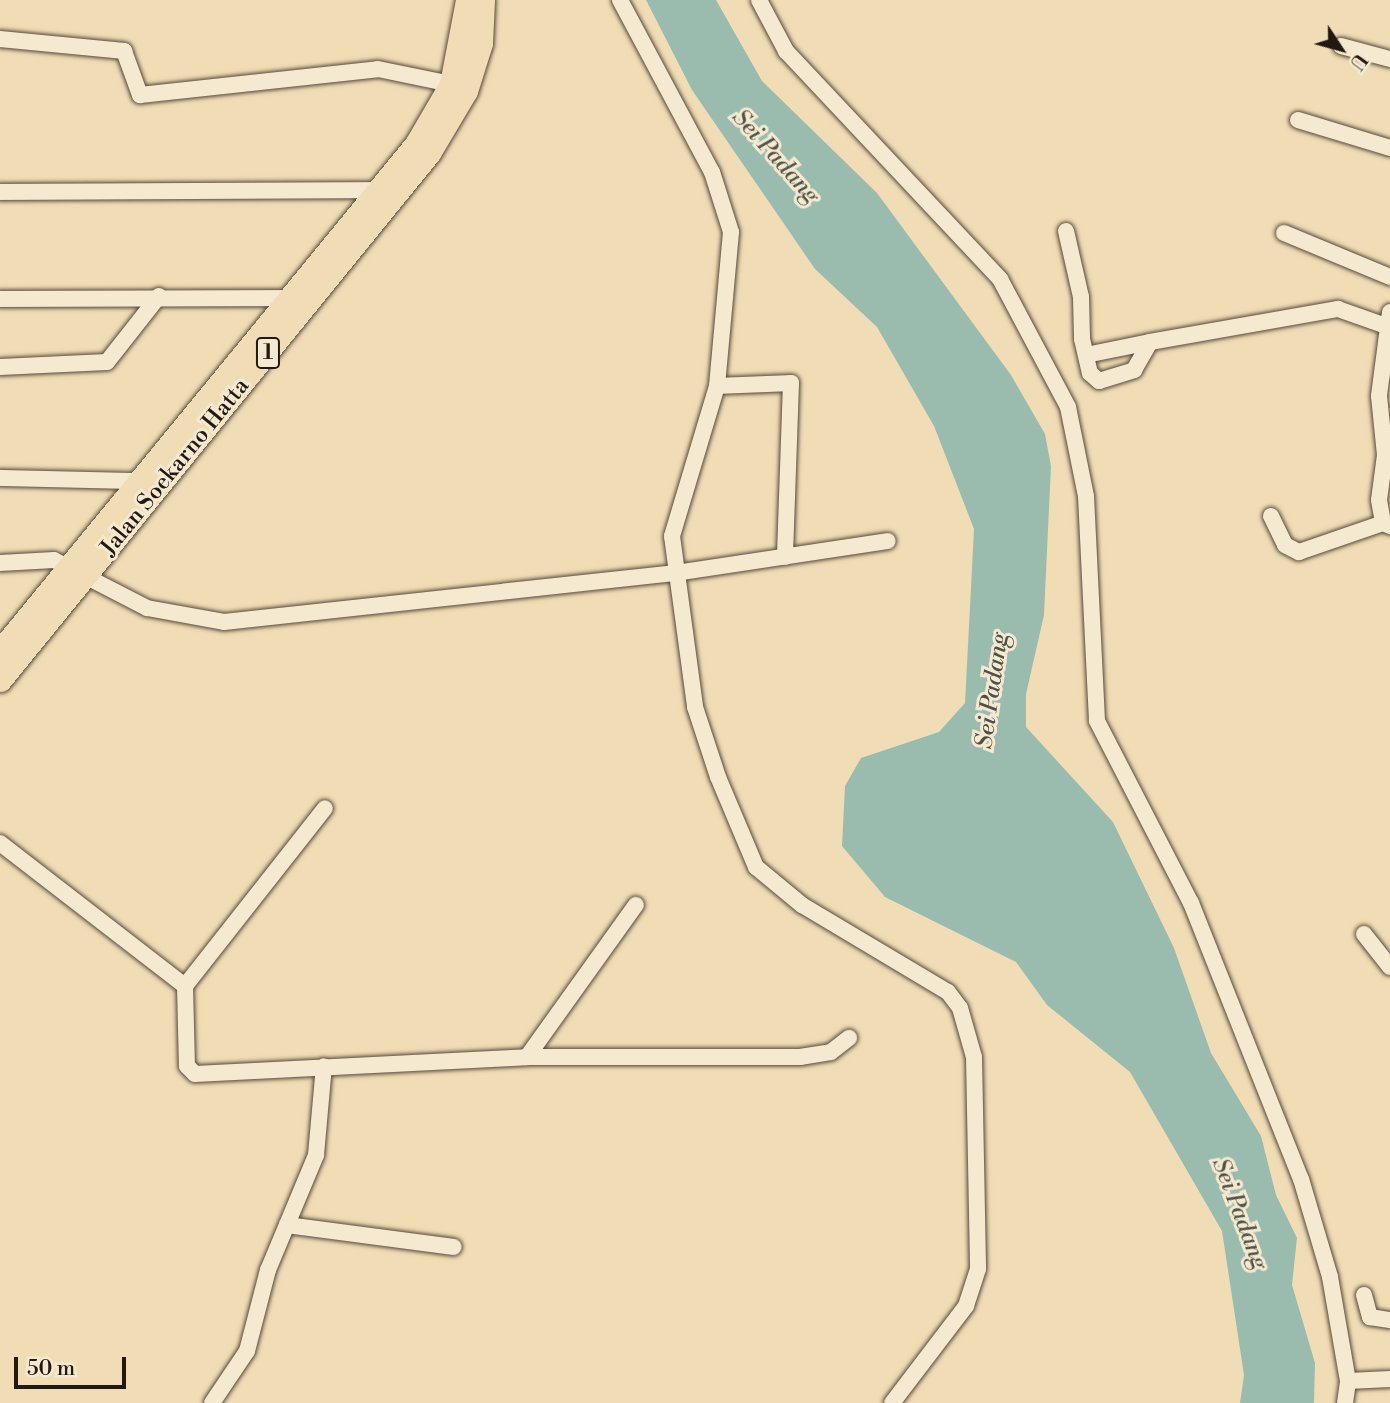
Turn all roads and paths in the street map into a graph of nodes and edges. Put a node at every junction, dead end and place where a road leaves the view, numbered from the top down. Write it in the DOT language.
graph roads {
  1 [pos="467,0"];
  2 [pos="483,0"];
  3 [pos="620,0"];
  4 [pos="774,0"];
  5 [pos="762,7"];
  6 [pos="0,39"];
  7 [pos="1341,46"];
  8 [pos="1390,59"];
  9 [pos="451,84"];
  10 [pos="1298,120"];
  11 [pos="1390,148"];
  12 [pos="390,190"];
  13 [pos="0,192"];
  14 [pos="1066,231"];
  15 [pos="1284,233"];
  16 [pos="1390,277"];
  17 [pos="159,296"];
  18 [pos="302,298"];
  19 [pos="0,299"];
  20 [pos="1388,319"];
  21 [pos="1150,342"];
  22 [pos="1086,355"];
  23 [pos="0,367"];
  24 [pos="1385,382"];
  25 [pos="717,386"];
  26 [pos="0,478"];
  27 [pos="135,481"];
  28 [pos="1271,516"];
  29 [pos="1386,525"];
  30 [pos="888,541"];
  31 [pos="785,556"];
  32 [pos="0,564"];
  33 [pos="78,570"];
  34 [pos="676,573"];
  35 [pos="0,651"];
  36 [pos="0,680"];
  37 [pos="325,808"];
  38 [pos="0,843"];
  39 [pos="636,905"];
  40 [pos="1364,934"];
  41 [pos="1390,967"];
  42 [pos="185,986"];
  43 [pos="849,1038"];
  44 [pos="527,1057"];
  45 [pos="324,1066"];
  46 [pos="287,1225"];
  47 [pos="454,1247"];
  48 [pos="1364,1295"];
  49 [pos="1390,1320"];
  50 [pos="1389,1380"];
  51 [pos="1348,1381"];
  52 [pos="212,1403"];
  53 [pos="892,1403"];
  54 [pos="1345,1403"];
  1 -- 9 [label="highway, Jalan Soekarno Hatta / 1"];
  2 -- 12 [label="highway, Jalan Soekarno Hatta / 1"];
  3 -- 25 [label="street"];
  4 -- 5 [label="street"];
  5 -- 51 [label="street"];
  6 -- 9 [label="street"];
  7 -- 8 [label="street"];
  9 -- 12 [label="highway, Jalan Soekarno Hatta / 1"];
  10 -- 11 [label="street"];
  12 -- 13 [label="street"];
  12 -- 18 [label="highway, Jalan Soekarno Hatta / 1"];
  14 -- 22 [label="street"];
  15 -- 16 [label="street"];
  17 -- 18 [label="street"];
  17 -- 19 [label="street"];
  17 -- 23 [label="street"];
  18 -- 27 [label="highway, Jalan Soekarno Hatta / 1"];
  18 -- 33 [label="highway, Jalan Soekarno Hatta / 1"];
  20 -- 21 [label="street"];
  20 -- 24 [label="street"];
  21 -- 22 [label="street"];
  21 -- 22 [label="street"];
  24 -- 29 [label="street"];
  25 -- 31 [label="street"];
  25 -- 34 [label="street"];
  26 -- 27 [label="street"];
  27 -- 33 [label="highway, Jalan Soekarno Hatta / 1"];
  28 -- 29 [label="street"];
  30 -- 31 [label="street"];
  31 -- 34 [label="street"];
  32 -- 33 [label="street"];
  33 -- 34 [label="street"];
  33 -- 35 [label="highway, Jalan Soekarno Hatta / 1"];
  33 -- 36 [label="highway, Jalan Soekarno Hatta / 1"];
  34 -- 53 [label="street"];
  37 -- 42 [label="street"];
  38 -- 42 [label="street"];
  39 -- 44 [label="street"];
  40 -- 41 [label="street"];
  42 -- 45 [label="street"];
  43 -- 44 [label="street"];
  44 -- 45 [label="street"];
  45 -- 46 [label="street"];
  46 -- 47 [label="street"];
  46 -- 52 [label="street"];
  48 -- 49 [label="street"];
  50 -- 51 [label="street"];
  51 -- 54 [label="street"];
}
